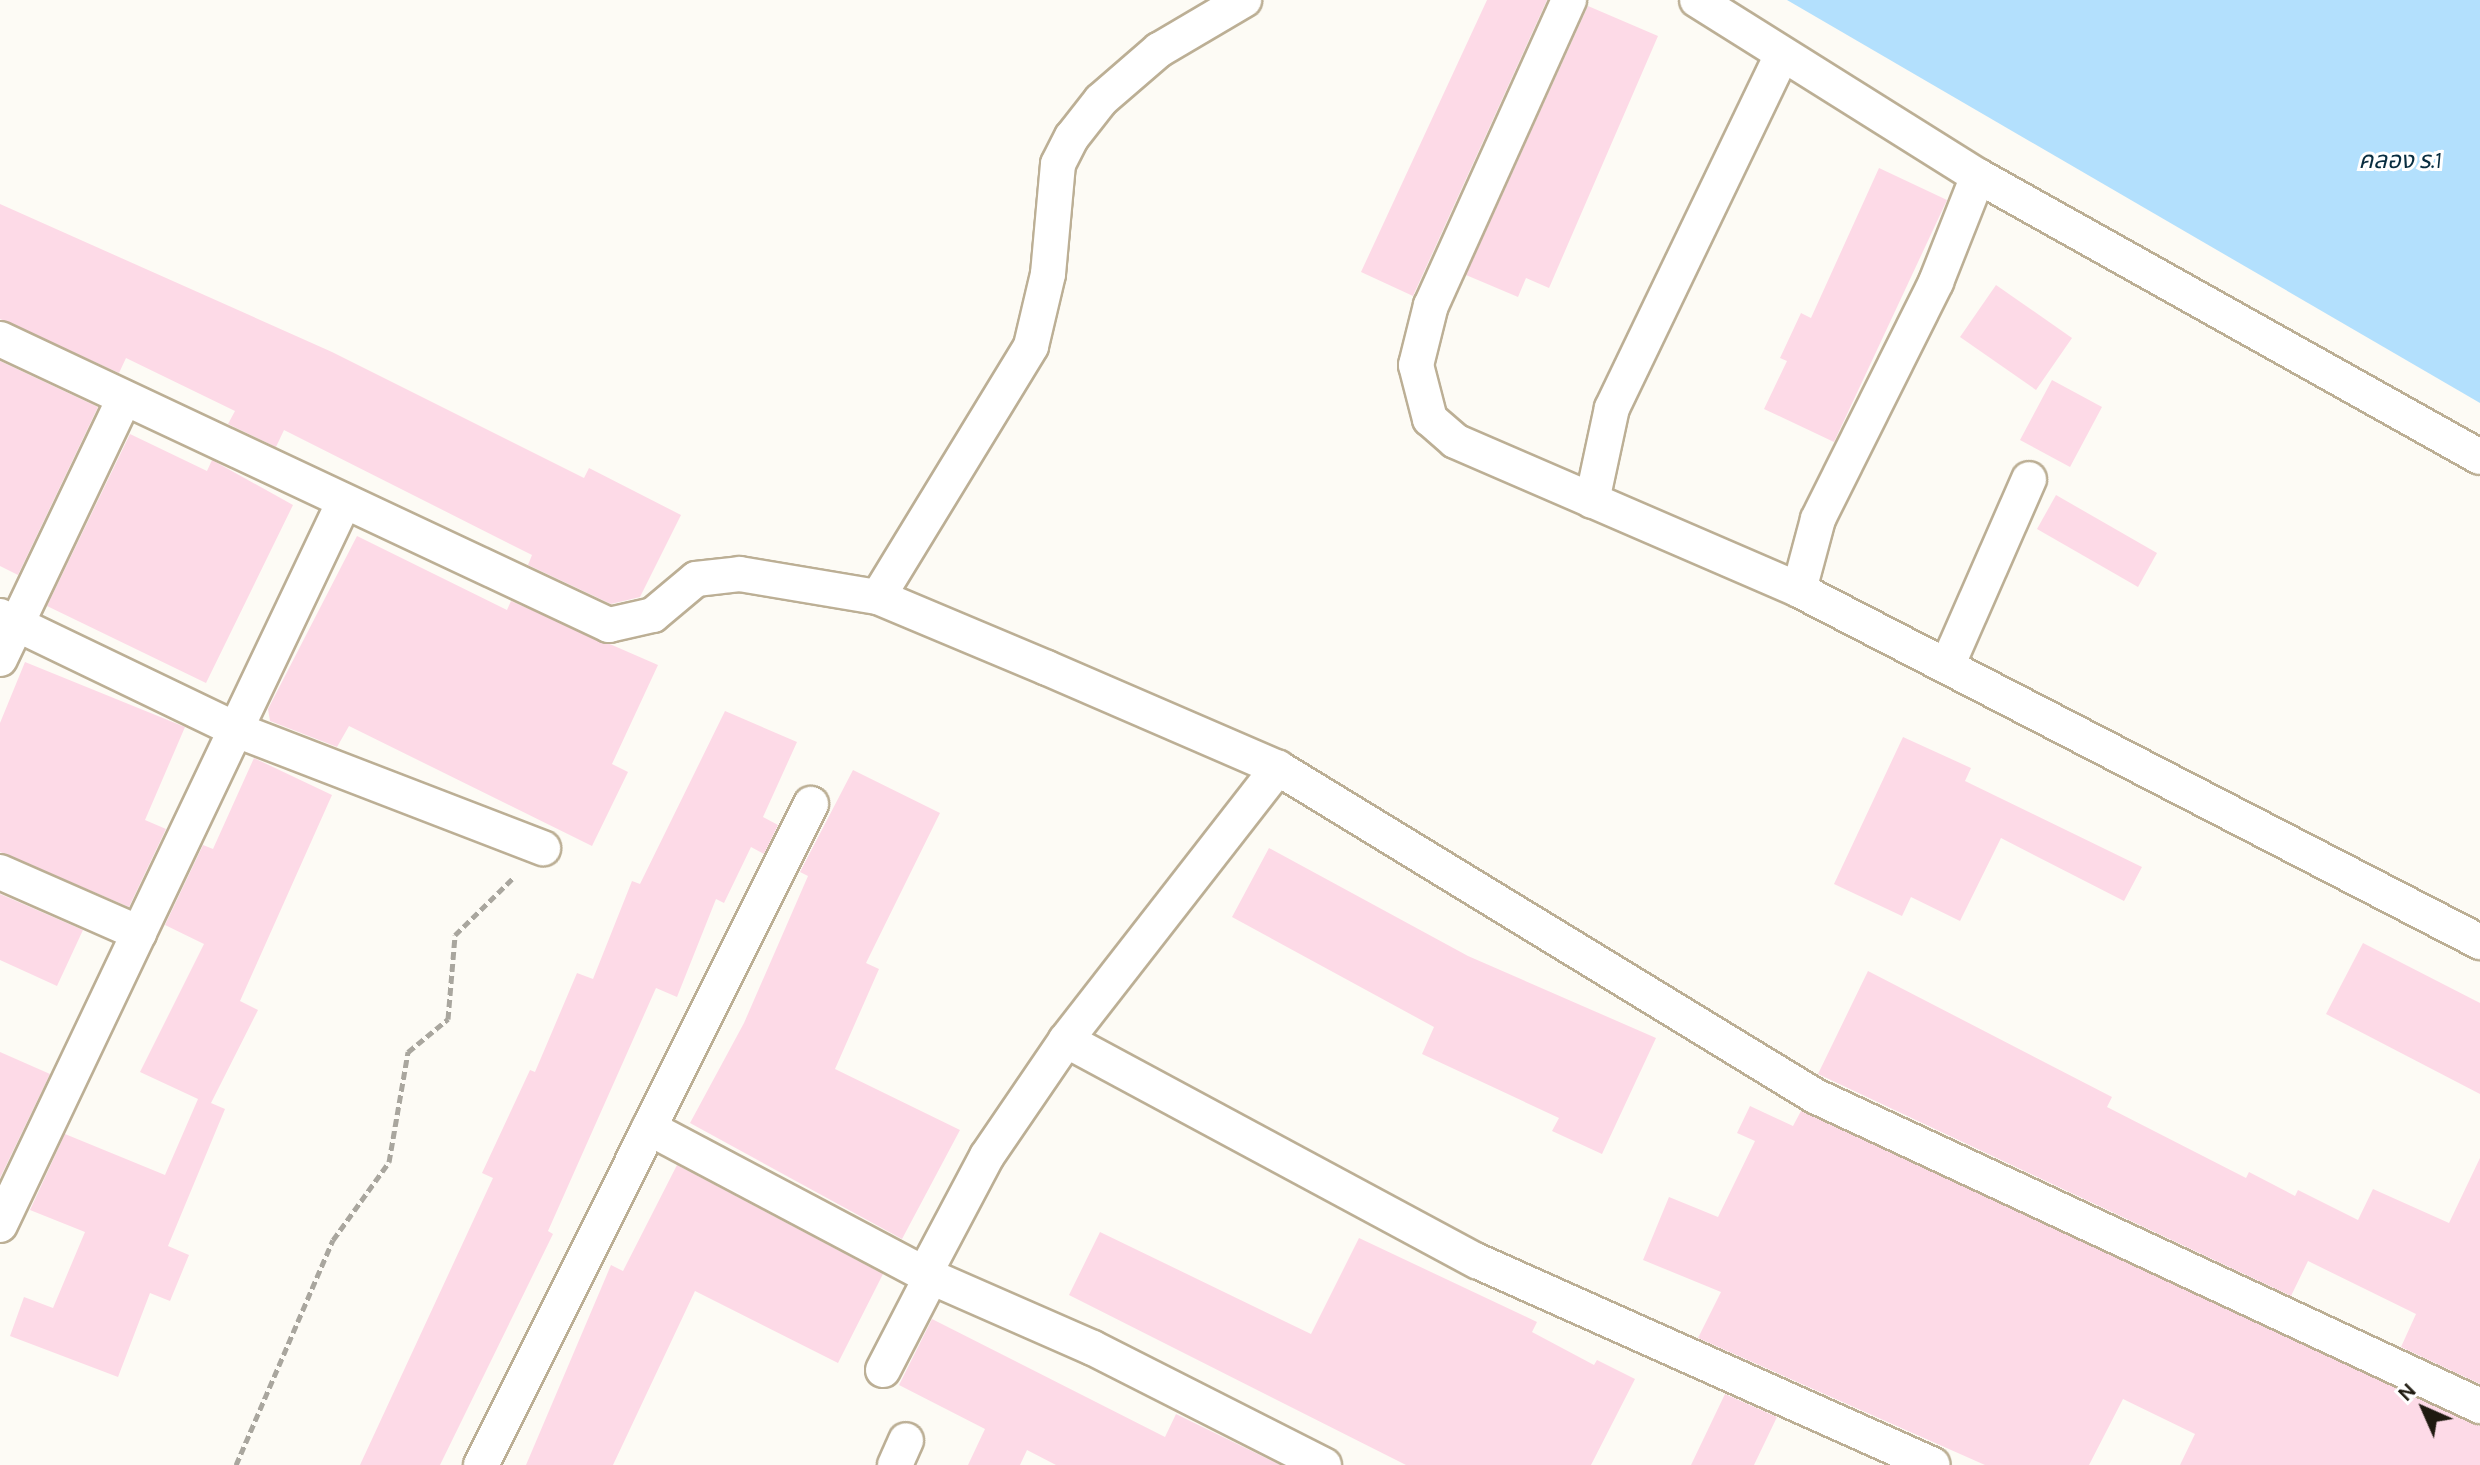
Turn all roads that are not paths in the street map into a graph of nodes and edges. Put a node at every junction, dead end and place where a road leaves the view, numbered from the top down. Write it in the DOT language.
graph roads {
  1 [pos="1244,0"];
  2 [pos="1569,0"];
  3 [pos="1697,0"];
  4 [pos="1782,55"];
  5 [pos="1978,176"];
  6 [pos="0,339"];
  7 [pos="124,399"];
  8 [pos="2480,457"];
  9 [pos="2029,479"];
  10 [pos="1592,501"];
  11 [pos="344,502"];
  12 [pos="1799,590"];
  13 [pos="878,597"];
  14 [pos="8,620"];
  15 [pos="0,659"];
  16 [pos="1947,666"];
  17 [pos="239,731"];
  18 [pos="1278,768"];
  19 [pos="811,804"];
  20 [pos="543,848"];
  21 [pos="0,872"];
  22 [pos="139,933"];
  23 [pos="2480,942"];
  24 [pos="1066,1040"];
  25 [pos="649,1128"];
  26 [pos="0,1225"];
  27 [pos="928,1275"];
  28 [pos="883,1370"];
  29 [pos="2480,1406"];
  30 [pos="481,1465"];
  31 [pos="1324,1465"];
  32 [pos="1932,1465"];
  1 -- 13 [label="street"];
  2 -- 10 [label="street"];
  3 -- 4 [label="street"];
  4 -- 5 [label="street"];
  4 -- 10 [label="street"];
  5 -- 8 [label="street"];
  5 -- 12 [label="street"];
  6 -- 7 [label="street"];
  7 -- 11 [label="street"];
  7 -- 14 [label="street"];
  9 -- 16 [label="street"];
  10 -- 12 [label="street"];
  11 -- 13 [label="street"];
  11 -- 17 [label="street"];
  12 -- 16 [label="street"];
  13 -- 18 [label="street"];
  14 -- 15 [label="street"];
  14 -- 17 [label="street"];
  16 -- 23 [label="street"];
  17 -- 20 [label="street"];
  17 -- 22 [label="street"];
  18 -- 24 [label="street"];
  18 -- 29 [label="street"];
  19 -- 25 [label="street"];
  21 -- 22 [label="street"];
  22 -- 26 [label="street"];
  24 -- 27 [label="street"];
  24 -- 32 [label="street"];
  25 -- 27 [label="street"];
  25 -- 30 [label="street"];
  27 -- 28 [label="street"];
  27 -- 31 [label="street"];
}
